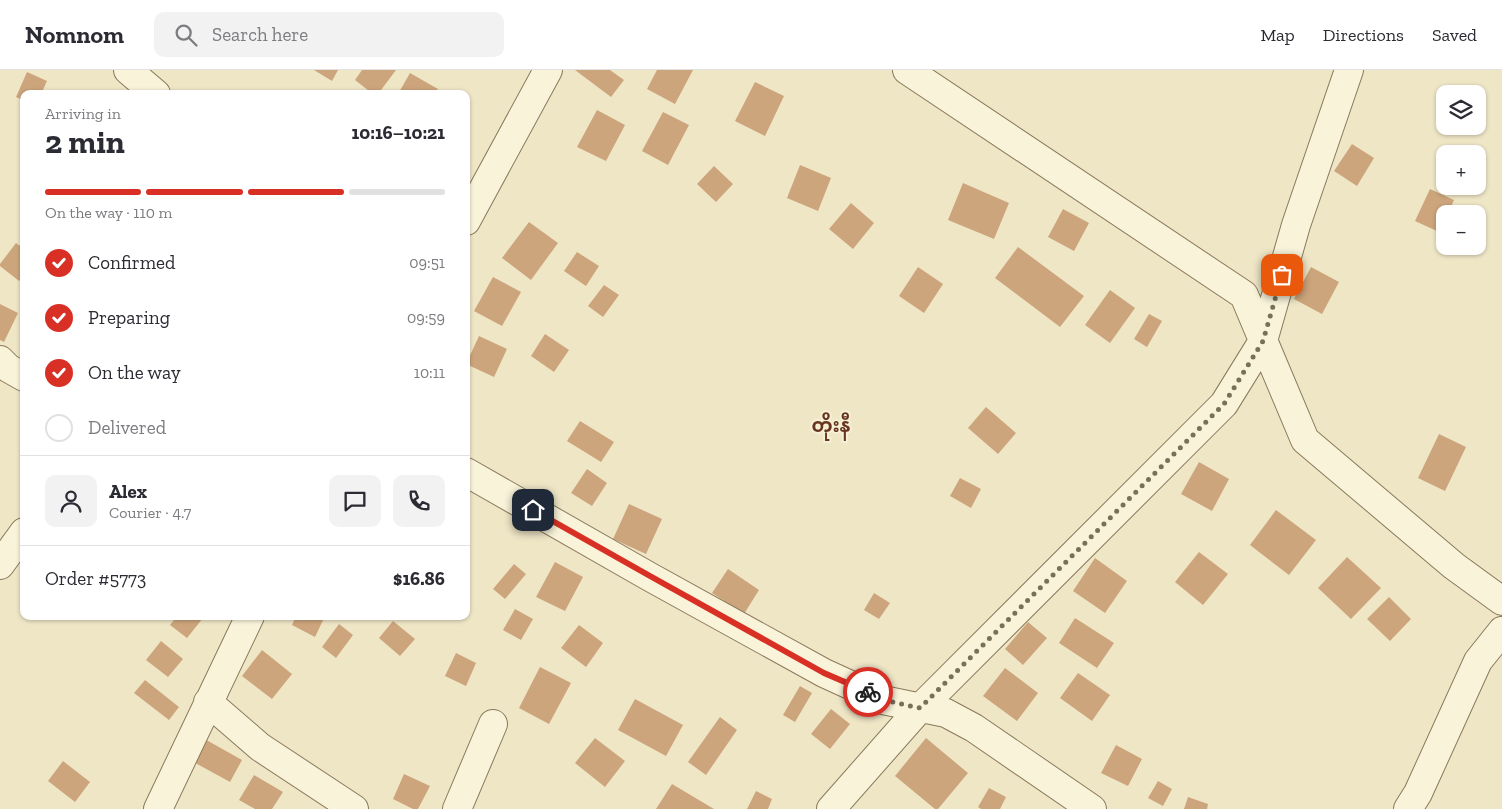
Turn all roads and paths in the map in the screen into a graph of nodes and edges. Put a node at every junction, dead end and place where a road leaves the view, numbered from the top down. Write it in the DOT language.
graph roads {
  1 [pos="128,70"];
  2 [pos="548,70"];
  3 [pos="907,70"];
  4 [pos="1349,70"];
  5 [pos="151,90"];
  6 [pos="470,214"];
  7 [pos="1263,341"];
  8 [pos="0,360"];
  9 [pos="20,375"];
  10 [pos="470,474"];
  11 [pos="20,538"];
  12 [pos="0,565"];
  13 [pos="1502,601"];
  14 [pos="248,620"];
  15 [pos="1502,631"];
  16 [pos="208,702"];
  17 [pos="920,708"];
  18 [pos="493,724"];
  19 [pos="158,809"];
  20 [pos="354,809"];
  21 [pos="457,809"];
  22 [pos="831,809"];
  23 [pos="1092,809"];
  24 [pos="1408,809"];
  1 -- 5 [label="street"];
  2 -- 6 [label="street"];
  3 -- 7 [label="street"];
  4 -- 7 [label="street"];
  7 -- 13 [label="street"];
  7 -- 17 [label="street"];
  8 -- 9 [label="street"];
  10 -- 17 [label="street"];
  11 -- 12 [label="street"];
  14 -- 16 [label="street"];
  15 -- 24 [label="street"];
  16 -- 19 [label="street"];
  16 -- 20 [label="street"];
  17 -- 22 [label="street"];
  17 -- 23 [label="street"];
  18 -- 21 [label="street"];
}
